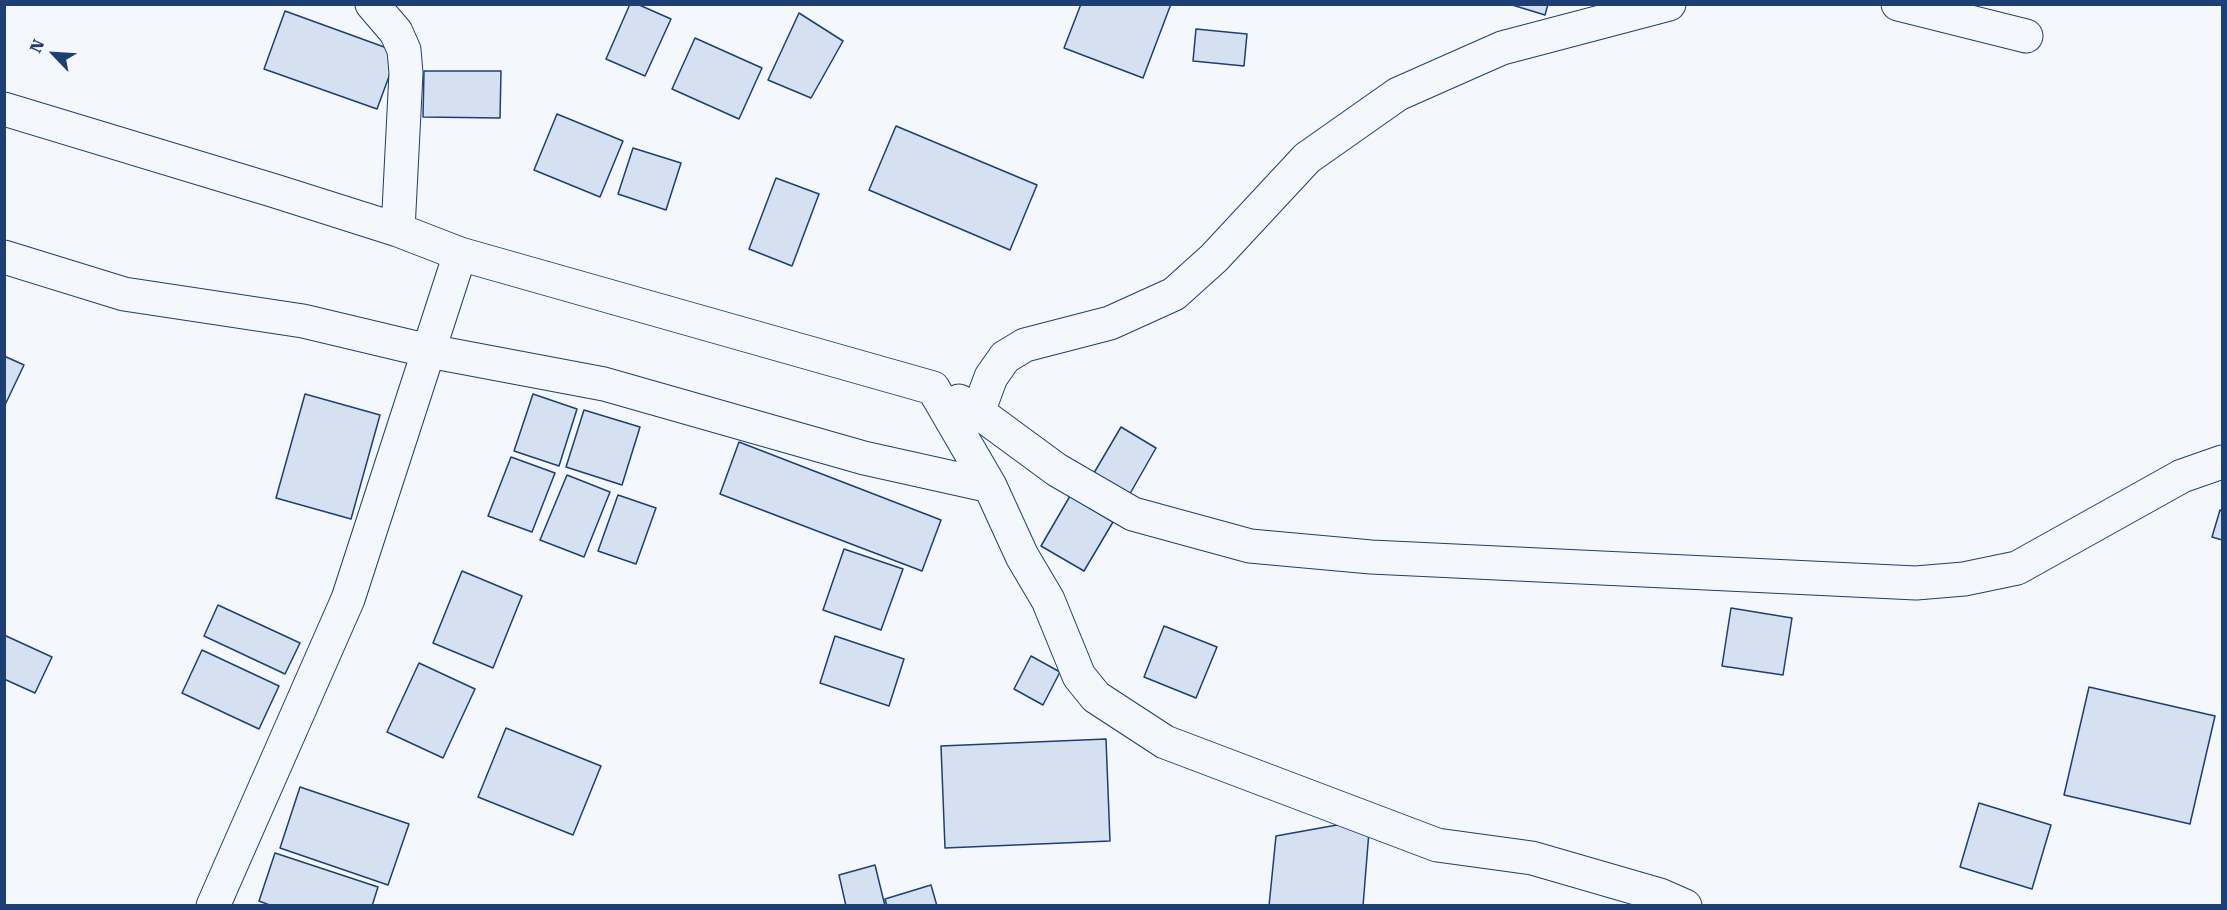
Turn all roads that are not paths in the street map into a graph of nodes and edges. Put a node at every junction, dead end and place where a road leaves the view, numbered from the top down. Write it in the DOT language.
graph roads {
  1 [pos="372,4"];
  2 [pos="1669,4"];
  3 [pos="1898,4"];
  4 [pos="2026,36"];
  5 [pos="4,109"];
  6 [pos="398,231"];
  7 [pos="460,254"];
  8 [pos="4,257"];
  9 [pos="429,351"];
  10 [pos="933,388"];
  11 [pos="978,412"];
  12 [pos="2223,462"];
  13 [pos="990,486"];
  14 [pos="213,906"];
  15 [pos="1685,906"];
  1 -- 6 [label="street"];
  2 -- 11 [label="street"];
  3 -- 4 [label="street"];
  5 -- 6 [label="street"];
  6 -- 7 [label="street"];
  7 -- 9 [label="street"];
  7 -- 10 [label="street"];
  8 -- 9 [label="street"];
  9 -- 13 [label="street"];
  9 -- 14 [label="street"];
  10 -- 11 [label="street"];
  10 -- 13 [label="street"];
  11 -- 12 [label="street"];
  13 -- 15 [label="street"];
}
